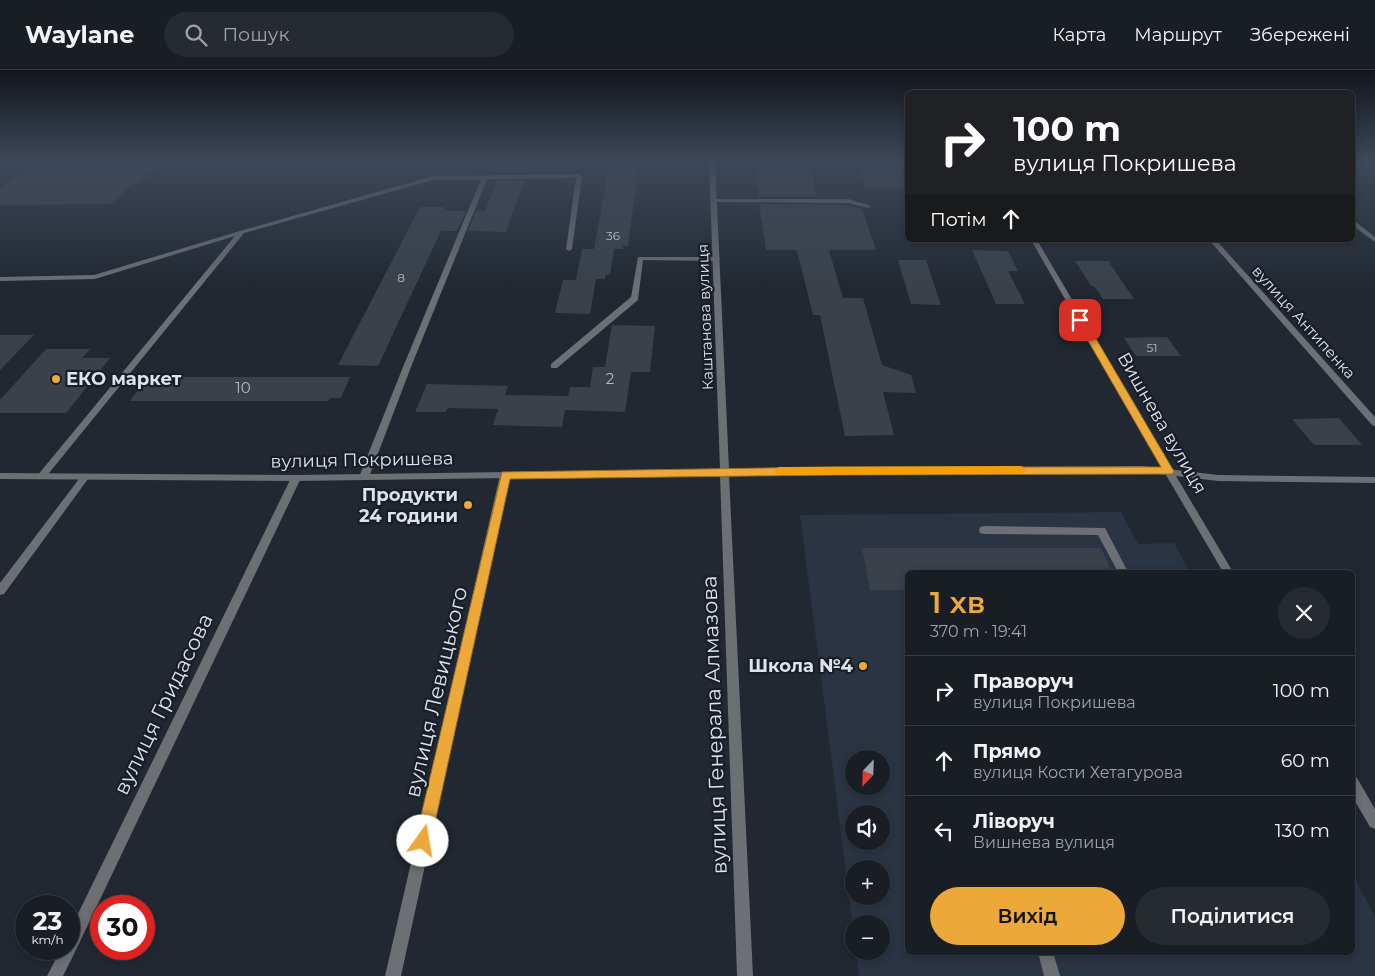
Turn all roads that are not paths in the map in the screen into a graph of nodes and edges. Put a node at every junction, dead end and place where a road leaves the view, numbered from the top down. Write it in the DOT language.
graph roads {
  1 [pos="344,203"];
  2 [pos="474,203"];
  3 [pos="575,203"];
  4 [pos="714,203"];
  5 [pos="857,203"];
  6 [pos="868,206"];
  7 [pos="1355,223"];
  8 [pos="242,232"];
  9 [pos="1375,240"];
  10 [pos="1035,242"];
  11 [pos="1214,242"];
  12 [pos="569,249"];
  13 [pos="717,259"];
  14 [pos="0,279"];
  15 [pos="554,366"];
  16 [pos="1375,423"];
  17 [pos="1168,471"];
  18 [pos="724,472"];
  19 [pos="505,475"];
  20 [pos="0,476"];
  21 [pos="42,476"];
  22 [pos="364,476"];
  23 [pos="85,477"];
  24 [pos="296,478"];
  25 [pos="1375,480"];
  26 [pos="984,530"];
  27 [pos="1122,570"];
  28 [pos="1227,570"];
  29 [pos="0,591"];
  30 [pos="1355,788"];
  31 [pos="1375,822"];
  32 [pos="80,926"];
  33 [pos="1047,955"];
  34 [pos="64,960"];
  35 [pos="56,976"];
  36 [pos="393,976"];
  37 [pos="745,976"];
  38 [pos="1052,976"];
  1 -- 8 [label="street"];
  2 -- 22 [label="street"];
  3 -- 12 [label="street"];
  4 -- 13 [label="street, Каштанова вулиця"];
  5 -- 6 [label="street"];
  7 -- 9 [label="street"];
  8 -- 14 [label="street"];
  8 -- 21 [label="street"];
  10 -- 17 [label="street, Вишнева вулиця"];
  11 -- 16 [label="street, вулиця Антипенка"];
  13 -- 15 [label="street"];
  13 -- 18 [label="street, Каштанова вулиця"];
  17 -- 18 [label="street, вулиця Покришева"];
  17 -- 25 [label="street, вулиця Покришева"];
  17 -- 28 [label="street, Вишнева вулиця"];
  18 -- 19 [label="street, вулиця Покришева"];
  18 -- 37 [label="street, вулиця Генерала Алмазова"];
  19 -- 22 [label="street, вулиця Покришева"];
  19 -- 36 [label="street, вулиця Левицького"];
  20 -- 21 [label="street, вулиця Покришева"];
  21 -- 23 [label="street, вулиця Покришева"];
  22 -- 24 [label="street, вулиця Покришева"];
  23 -- 24 [label="street, вулиця Покришева"];
  23 -- 29 [label="street"];
  24 -- 32 [label="street, вулиця Гридасова"];
  26 -- 27 [label="street"];
  30 -- 31 [label="street"];
  33 -- 38 [label="street"];
  34 -- 35 [label="street, вулиця Гридасова"];
}
